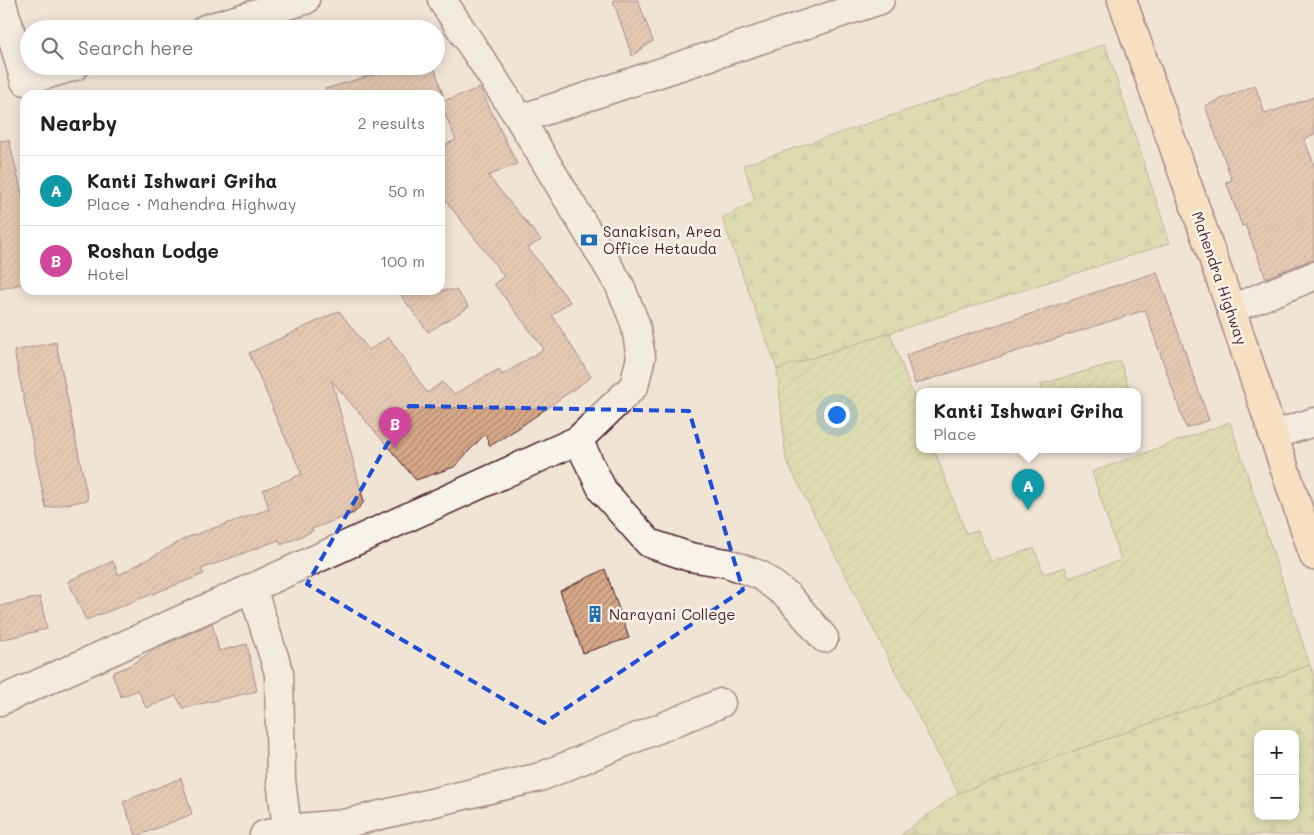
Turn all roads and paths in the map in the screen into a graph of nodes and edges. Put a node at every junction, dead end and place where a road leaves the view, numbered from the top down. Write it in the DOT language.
graph roads {
  1 [pos="1,0"];
  2 [pos="305,0"];
  3 [pos="442,0"];
  4 [pos="880,0"];
  5 [pos="1122,0"];
  6 [pos="236,20"];
  7 [pos="20,63"];
  8 [pos="24,75"];
  9 [pos="43,75"];
  10 [pos="520,119"];
  11 [pos="1314,276"];
  12 [pos="1231,309"];
  13 [pos="1314,422"];
  14 [pos="1273,435"];
  15 [pos="578,440"];
  16 [pos="1314,556"];
  17 [pos="252,588"];
  18 [pos="824,638"];
  19 [pos="0,701"];
  20 [pos="720,703"];
  21 [pos="275,832"];
  1 -- 7 [label="street"];
  2 -- 6 [label="street"];
  3 -- 10 [label="street"];
  4 -- 10 [label="street"];
  5 -- 12 [label="highway, Mahendra Highway"];
  8 -- 9 [label="street"];
  10 -- 15 [label="street"];
  11 -- 12 [label="street"];
  12 -- 14 [label="highway, Mahendra Highway"];
  13 -- 14 [label="street"];
  14 -- 16 [label="highway, Mahendra Highway"];
  15 -- 17 [label="street"];
  15 -- 18 [label="street"];
  17 -- 19 [label="street"];
  17 -- 21 [label="street"];
  20 -- 21 [label="street"];
}
